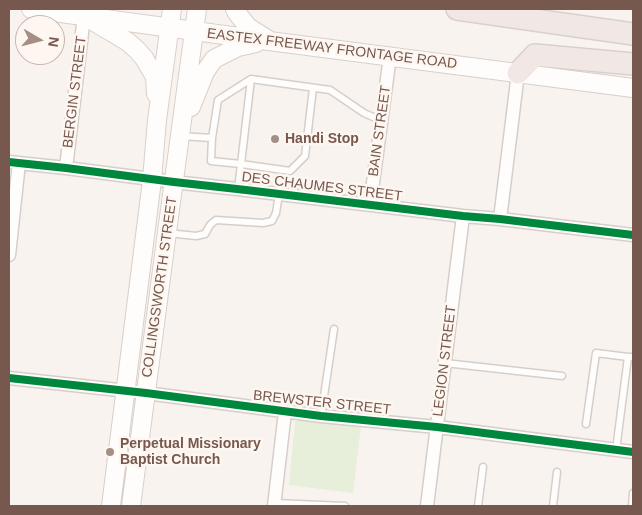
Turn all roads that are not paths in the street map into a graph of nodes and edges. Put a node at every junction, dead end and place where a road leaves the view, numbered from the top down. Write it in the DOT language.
graph roads {
  1 [pos="31,9"];
  2 [pos="172,9"];
  3 [pos="197,9"];
  4 [pos="236,9"];
  5 [pos="457,9"];
  6 [pos="91,12"];
  7 [pos="169,28"];
  8 [pos="194,31"];
  9 [pos="633,34"];
  10 [pos="269,41"];
  11 [pos="390,56"];
  12 [pos="633,64"];
  13 [pos="518,73"];
  14 [pos="252,79"];
  15 [pos="313,88"];
  16 [pos="633,88"];
  17 [pos="382,118"];
  18 [pos="158,120"];
  19 [pos="180,136"];
  20 [pos="212,138"];
  21 [pos="14,163"];
  22 [pos="241,164"];
  23 [pos="66,168"];
  24 [pos="152,180"];
  25 [pos="174,182"];
  26 [pos="238,189"];
  27 [pos="279,194"];
  28 [pos="370,205"];
  29 [pos="462,216"];
  30 [pos="500,219"];
  31 [pos="166,232"];
  32 [pos="633,235"];
  33 [pos="9,255"];
  34 [pos="334,329"];
  35 [pos="631,357"];
  36 [pos="445,363"];
  37 [pos="562,376"];
  38 [pos="9,378"];
  39 [pos="125,391"];
  40 [pos="146,394"];
  41 [pos="285,412"];
  42 [pos="321,416"];
  43 [pos="586,424"];
  44 [pos="437,427"];
  45 [pos="616,450"];
  46 [pos="633,452"];
  47 [pos="483,467"];
  48 [pos="557,472"];
  49 [pos="633,493"];
  50 [pos="274,504"];
  51 [pos="111,506"];
  52 [pos="131,506"];
  53 [pos="345,506"];
  54 [pos="427,506"];
  55 [pos="478,506"];
  56 [pos="552,506"];
  57 [pos="632,506"];
  1 -- 6 [label="main road, EASTEX FREEWAY FRONTAGE ROAD"];
  2 -- 7 [label="main road, COLLINGSWORTH STREET"];
  3 -- 8 [label="main road, COLLINGSWORTH STREET"];
  4 -- 10 [label="main road"];
  5 -- 9 [label="highway"];
  6 -- 7 [label="main road, EASTEX FREEWAY FRONTAGE ROAD"];
  6 -- 18 [label="main road"];
  6 -- 23 [label="street, BERGIN STREET"];
  7 -- 8 [label="main road, EASTEX FREEWAY FRONTAGE ROAD"];
  7 -- 18 [label="main road, COLLINGSWORTH STREET"];
  8 -- 10 [label="main road, EASTEX FREEWAY FRONTAGE ROAD"];
  8 -- 19 [label="main road, COLLINGSWORTH STREET"];
  10 -- 11 [label="main road, EASTEX FREEWAY FRONTAGE ROAD"];
  10 -- 19 [label="main road"];
  11 -- 13 [label="main road, EASTEX FREEWAY FRONTAGE ROAD"];
  11 -- 17 [label="street, BAIN STREET"];
  12 -- 13 [label="highway"];
  13 -- 16 [label="main road, EASTEX FREEWAY FRONTAGE ROAD"];
  13 -- 30 [label="street"];
  14 -- 15 [label="lane"];
  14 -- 20 [label="lane"];
  14 -- 22 [label="lane"];
  15 -- 17 [label="lane"];
  15 -- 22 [label="lane"];
  17 -- 28 [label="street, BAIN STREET"];
  18 -- 24 [label="main road, COLLINGSWORTH STREET"];
  19 -- 20 [label="lane"];
  19 -- 25 [label="main road, COLLINGSWORTH STREET"];
  20 -- 22 [label="lane"];
  21 -- 23 [label="street, DES CHAUMES STREET"];
  21 -- 33 [label="street"];
  22 -- 26 [label="lane"];
  23 -- 24 [label="street, DES CHAUMES STREET"];
  24 -- 25 [label="street, DES CHAUMES STREET"];
  24 -- 39 [label="main road, COLLINGSWORTH STREET"];
  25 -- 26 [label="street, DES CHAUMES STREET"];
  25 -- 31 [label="main road, COLLINGSWORTH STREET"];
  26 -- 27 [label="street, DES CHAUMES STREET"];
  27 -- 28 [label="street, DES CHAUMES STREET"];
  27 -- 31 [label="lane"];
  28 -- 29 [label="street, DES CHAUMES STREET"];
  29 -- 30 [label="street, DES CHAUMES STREET"];
  29 -- 36 [label="street, LEGION STREET"];
  30 -- 32 [label="street, DES CHAUMES STREET"];
  31 -- 40 [label="main road, COLLINGSWORTH STREET"];
  34 -- 42 [label="lane"];
  35 -- 43 [label="lane"];
  35 -- 45 [label="lane"];
  36 -- 37 [label="lane"];
  36 -- 44 [label="street, LEGION STREET"];
  38 -- 39 [label="street, BREWSTER STREET"];
  39 -- 40 [label="street, BREWSTER STREET"];
  39 -- 51 [label="main road, COLLINGSWORTH STREET"];
  40 -- 41 [label="street, BREWSTER STREET"];
  40 -- 52 [label="main road, COLLINGSWORTH STREET"];
  41 -- 42 [label="street, BREWSTER STREET"];
  41 -- 50 [label="street"];
  42 -- 44 [label="street, BREWSTER STREET"];
  44 -- 45 [label="street, BREWSTER STREET"];
  44 -- 54 [label="street, LEGION STREET"];
  45 -- 46 [label="street, BREWSTER STREET"];
  47 -- 55 [label="lane"];
  48 -- 56 [label="lane"];
  49 -- 57 [label="lane"];
  50 -- 53 [label="lane"];
}
